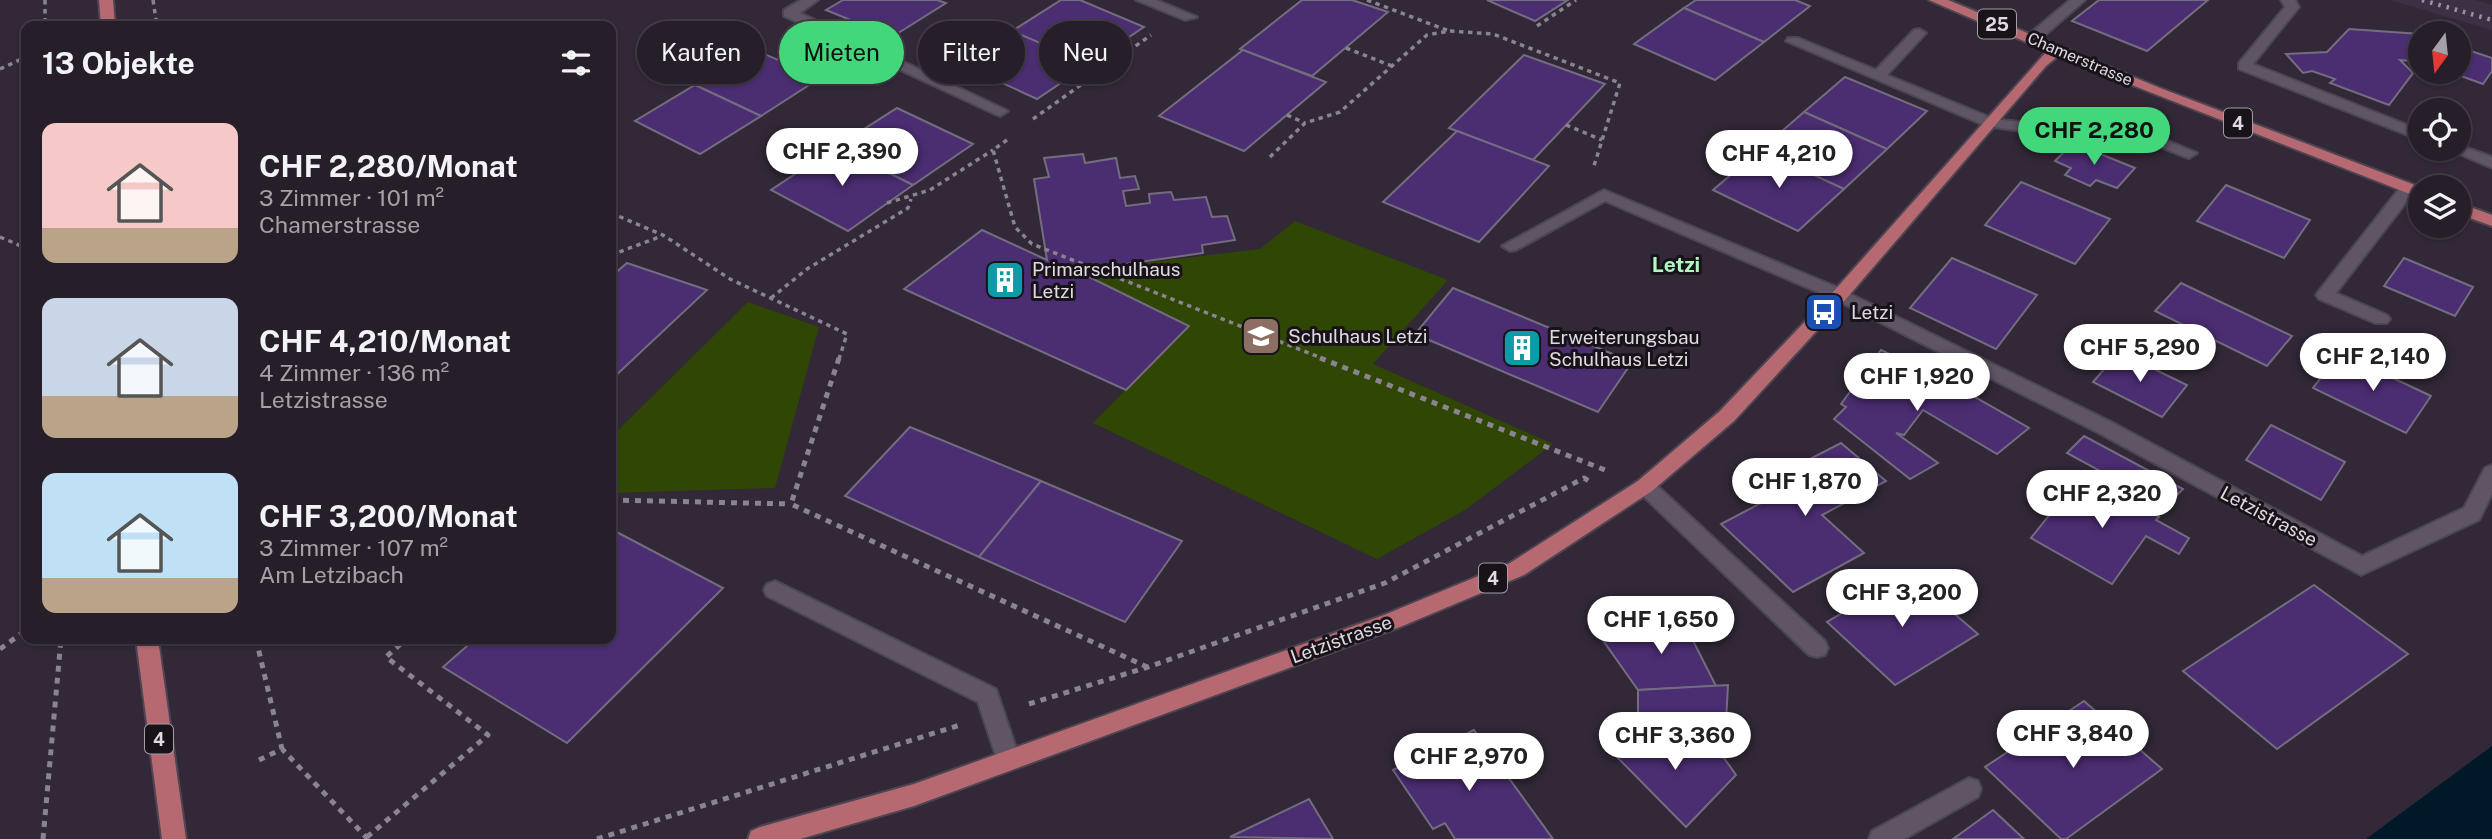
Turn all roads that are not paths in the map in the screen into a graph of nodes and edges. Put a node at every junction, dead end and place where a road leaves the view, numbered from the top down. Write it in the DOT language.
graph roads {
  1 [pos="106,0"];
  2 [pos="811,0"];
  3 [pos="1143,0"];
  4 [pos="1936,0"];
  5 [pos="2078,0"];
  6 [pos="2288,0"];
  7 [pos="1185,15"];
  8 [pos="108,21"];
  9 [pos="1919,33"];
  10 [pos="2032,39"];
  11 [pos="1793,41"];
  12 [pos="2057,50"];
  13 [pos="1878,76"];
  14 [pos="1000,111"];
  15 [pos="1991,123"];
  16 [pos="2408,130"];
  17 [pos="2189,153"];
  18 [pos="2471,155"];
  19 [pos="2492,163"];
  20 [pos="2408,188"];
  21 [pos="2408,197"];
  22 [pos="2471,213"];
  23 [pos="2492,221"];
  24 [pos="1510,246"];
  25 [pos="1840,295"];
  26 [pos="2381,319"];
  27 [pos="2492,473"];
  28 [pos="1645,486"];
  29 [pos="775,590"];
  30 [pos="148,644"];
  31 [pos="1817,648"];
  32 [pos="1009,760"];
  33 [pos="1969,789"];
  34 [pos="174,839"];
  35 [pos="760,839"];
  36 [pos="1881,839"];
  1 -- 8 [label="main road"];
  2 -- 14 [label="street"];
  3 -- 7 [label="street"];
  4 -- 10 [label="main road, Chamerstrasse / 25"];
  5 -- 10 [label="lane"];
  6 -- 16 [label="lane"];
  9 -- 13 [label="street"];
  10 -- 12 [label="main road, Chamerstrasse / 25"];
  11 -- 13 [label="street"];
  12 -- 15 [label="main road, Letzistrasse / 4"];
  12 -- 20 [label="main road, Chamerstrasse / 4"];
  13 -- 15 [label="street"];
  15 -- 17 [label="street"];
  15 -- 25 [label="main road, Letzistrasse / 4"];
  18 -- 19 [label="lane"];
  21 -- 26 [label="street"];
  22 -- 23 [label="main road"];
  24 -- 25 [label="street"];
  25 -- 27 [label="street, Letzistrasse"];
  25 -- 28 [label="main road, Letzistrasse / 4"];
  28 -- 31 [label="street"];
  28 -- 32 [label="main road, Letzistrasse / 4"];
  29 -- 32 [label="street"];
  30 -- 34 [label="main road, 4"];
  32 -- 35 [label="main road, Letzistrasse / 4"];
  33 -- 36 [label="street"];
}
